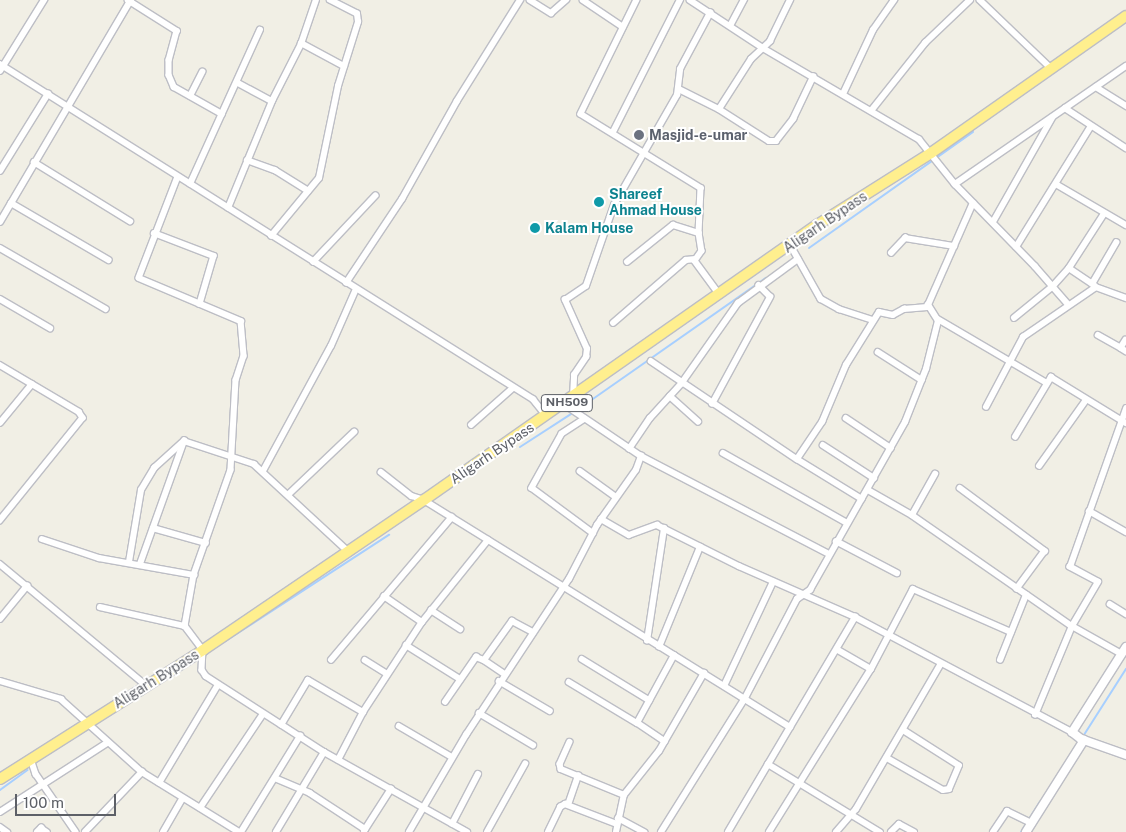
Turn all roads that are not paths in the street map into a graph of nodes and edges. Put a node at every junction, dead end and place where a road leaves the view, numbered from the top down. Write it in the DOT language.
graph roads {
  1 [pos="44,0"];
  2 [pos="129,0"];
  3 [pos="316,0"];
  4 [pos="330,0"];
  5 [pos="520,0"];
  6 [pos="530,0"];
  7 [pos="566,0"];
  8 [pos="583,0"];
  9 [pos="637,0"];
  10 [pos="680,0"];
  11 [pos="690,0"];
  12 [pos="744,0"];
  13 [pos="790,0"];
  14 [pos="894,0"];
  15 [pos="970,0"];
  16 [pos="980,0"];
  17 [pos="710,13"];
  18 [pos="1126,16"];
  19 [pos="730,26"];
  20 [pos="623,27"];
  21 [pos="260,30"];
  22 [pos="301,43"];
  23 [pos="763,48"];
  24 [pos="344,66"];
  25 [pos="1126,66"];
  26 [pos="1,67"];
  27 [pos="1051,68"];
  28 [pos="202,72"];
  29 [pos="813,77"];
  30 [pos="238,84"];
  31 [pos="1096,86"];
  32 [pos="679,89"];
  33 [pos="48,94"];
  34 [pos="843,94"];
  35 [pos="190,96"];
  36 [pos="272,101"];
  37 [pos="68,106"];
  38 [pos="1126,106"];
  39 [pos="1065,108"];
  40 [pos="719,109"];
  41 [pos="871,111"];
  42 [pos="222,114"];
  43 [pos="1053,116"];
  44 [pos="1091,126"];
  45 [pos="613,132"];
  46 [pos="1126,148"];
  47 [pos="646,152"];
  48 [pos="932,155"];
  49 [pos="247,160"];
  50 [pos="34,162"];
  51 [pos="0,171"];
  52 [pos="178,177"];
  53 [pos="190,184"];
  54 [pos="955,184"];
  55 [pos="1056,184"];
  56 [pos="308,191"];
  57 [pos="375,196"];
  58 [pos="11,203"];
  59 [pos="973,203"];
  60 [pos="228,208"];
  61 [pos="1104,214"];
  62 [pos="130,221"];
  63 [pos="0,222"];
  64 [pos="993,222"];
  65 [pos="1126,225"];
  66 [pos="699,233"];
  67 [pos="154,234"];
  68 [pos="272,236"];
  69 [pos="1116,243"];
  70 [pos="790,244"];
  71 [pos="954,246"];
  72 [pos="1016,246"];
  73 [pos="0,248"];
  74 [pos="891,253"];
  75 [pos="695,259"];
  76 [pos="798,259"];
  77 [pos="109,260"];
  78 [pos="313,262"];
  79 [pos="627,262"];
  80 [pos="1069,268"];
  81 [pos="346,282"];
  82 [pos="1094,285"];
  83 [pos="759,286"];
  84 [pos="1052,287"];
  85 [pos="356,289"];
  86 [pos="720,295"];
  87 [pos="1126,298"];
  88 [pos="0,299"];
  89 [pos="200,304"];
  90 [pos="1068,304"];
  91 [pos="927,307"];
  92 [pos="106,309"];
  93 [pos="1014,318"];
  94 [pos="938,319"];
  95 [pos="873,320"];
  96 [pos="613,323"];
  97 [pos="50,328"];
  98 [pos="1098,335"];
  99 [pos="1126,340"];
  100 [pos="1124,349"];
  101 [pos="878,352"];
  102 [pos="1009,360"];
  103 [pos="651,361"];
  104 [pos="0,365"];
  105 [pos="922,380"];
  106 [pos="1047,383"];
  107 [pos="32,384"];
  108 [pos="681,384"];
  109 [pos="513,388"];
  110 [pos="670,396"];
  111 [pos="1086,400"];
  112 [pos="568,401"];
  113 [pos="712,404"];
  114 [pos="986,406"];
  115 [pos="1126,410"];
  116 [pos="547,416"];
  117 [pos="846,418"];
  118 [pos="585,419"];
  119 [pos="698,421"];
  120 [pos="1123,422"];
  121 [pos="0,423"];
  122 [pos="470,425"];
  123 [pos="354,432"];
  124 [pos="1015,437"];
  125 [pos="184,441"];
  126 [pos="823,445"];
  127 [pos="629,448"];
  128 [pos="891,448"];
  129 [pos="723,453"];
  130 [pos="233,455"];
  131 [pos="641,456"];
  132 [pos="797,459"];
  133 [pos="1039,466"];
  134 [pos="264,471"];
  135 [pos="580,471"];
  136 [pos="381,472"];
  137 [pos="935,474"];
  138 [pos="874,478"];
  139 [pos="960,488"];
  140 [pos="868,490"];
  141 [pos="289,494"];
  142 [pos="616,497"];
  143 [pos="862,499"];
  144 [pos="424,500"];
  145 [pos="1089,511"];
  146 [pos="912,515"];
  147 [pos="452,517"];
  148 [pos="600,519"];
  149 [pos="0,521"];
  150 [pos="847,523"];
  151 [pos="153,528"];
  152 [pos="664,528"];
  153 [pos="593,532"];
  154 [pos="1126,532"];
  155 [pos="42,539"];
  156 [pos="488,540"];
  157 [pos="836,541"];
  158 [pos="206,543"];
  159 [pos="700,547"];
  160 [pos="348,551"];
  161 [pos="829,554"];
  162 [pos="129,562"];
  163 [pos="0,564"];
  164 [pos="140,564"];
  165 [pos="897,572"];
  166 [pos="194,575"];
  167 [pos="773,582"];
  168 [pos="27,586"];
  169 [pos="562,587"];
  170 [pos="1017,589"];
  171 [pos="804,595"];
  172 [pos="1026,595"];
  173 [pos="384,596"];
  174 [pos="1110,604"];
  175 [pos="100,607"];
  176 [pos="431,610"];
  177 [pos="1126,614"];
  178 [pos="855,617"];
  179 [pos="0,619"];
  180 [pos="422,622"];
  181 [pos="185,626"];
  182 [pos="1072,626"];
  183 [pos="460,629"];
  184 [pos="533,632"];
  185 [pos="1011,632"];
  186 [pos="888,634"];
  187 [pos="647,641"];
  188 [pos="406,645"];
  189 [pos="659,648"];
  190 [pos="203,650"];
  191 [pos="838,650"];
  192 [pos="1124,650"];
  193 [pos="674,655"];
  194 [pos="582,659"];
  195 [pos="331,660"];
  196 [pos="365,660"];
  197 [pos="484,660"];
  198 [pos="1000,660"];
  199 [pos="940,665"];
  200 [pos="871,669"];
  201 [pos="704,673"];
  202 [pos="387,674"];
  203 [pos="504,674"];
  204 [pos="460,679"];
  205 [pos="0,681"];
  206 [pos="499,681"];
  207 [pos="569,682"];
  208 [pos="218,684"];
  209 [pos="147,686"];
  210 [pos="724,686"];
  211 [pos="745,698"];
  212 [pos="649,700"];
  213 [pos="444,702"];
  214 [pos="550,710"];
  215 [pos="363,712"];
  216 [pos="263,714"];
  217 [pos="479,714"];
  218 [pos="1035,715"];
  219 [pos="88,721"];
  220 [pos="637,722"];
  221 [pos="281,725"];
  222 [pos="399,726"];
  223 [pos="790,728"];
  224 [pos="904,731"];
  225 [pos="300,736"];
  226 [pos="1078,737"];
  227 [pos="570,742"];
  228 [pos="664,742"];
  229 [pos="107,743"];
  230 [pos="533,745"];
  231 [pos="324,752"];
  232 [pos="1126,755"];
  233 [pos="31,757"];
  234 [pos="452,758"];
  235 [pos="887,758"];
  236 [pos="338,760"];
  237 [pos="526,764"];
  238 [pos="768,764"];
  239 [pos="142,772"];
  240 [pos="478,774"];
  241 [pos="578,776"];
  242 [pos="275,778"];
  243 [pos="0,779"];
  244 [pos="42,782"];
  245 [pos="159,783"];
  246 [pos="799,784"];
  247 [pos="391,789"];
  248 [pos="301,791"];
  249 [pos="624,795"];
  250 [pos="183,798"];
  251 [pos="568,805"];
  252 [pos="200,808"];
  253 [pos="424,808"];
  254 [pos="0,812"];
  255 [pos="850,815"];
  256 [pos="618,821"];
  257 [pos="1032,823"];
  258 [pos="452,824"];
  259 [pos="0,827"];
  260 [pos="364,831"];
  261 [pos="7,832"];
  262 [pos="37,832"];
  263 [pos="47,832"];
  264 [pos="76,832"];
  265 [pos="86,832"];
  266 [pos="163,832"];
  267 [pos="240,832"];
  268 [pos="276,832"];
  269 [pos="409,832"];
  270 [pos="467,832"];
  271 [pos="486,832"];
  272 [pos="548,832"];
  273 [pos="616,832"];
  274 [pos="644,832"];
  275 [pos="661,832"];
  276 [pos="728,832"];
  277 [pos="769,832"];
  278 [pos="836,832"];
  279 [pos="880,832"];
  280 [pos="891,832"];
  281 [pos="914,832"];
  282 [pos="993,832"];
  283 [pos="1026,832"];
  1 -- 26 [label="street"];
  2 -- 35 [label="street"];
  2 -- 37 [label="street"];
  3 -- 22 [label="street"];
  4 -- 24 [label="street"];
  5 -- 81 [label="street"];
  6 -- 7 [label="street"];
  8 -- 20 [label="street"];
  9 -- 20 [label="street"];
  10 -- 45 [label="street"];
  11 -- 17 [label="street"];
  12 -- 19 [label="street"];
  13 -- 23 [label="street"];
  14 -- 34 [label="street"];
  15 -- 41 [label="street"];
  16 -- 27 [label="street"];
  17 -- 19 [label="street"];
  17 -- 32 [label="street"];
  18 -- 27 [label="highway, Aligarh Bypass / NH509"];
  19 -- 23 [label="street"];
  20 -- 45 [label="street"];
  21 -- 30 [label="street"];
  22 -- 24 [label="street"];
  22 -- 36 [label="street"];
  23 -- 29 [label="street"];
  23 -- 40 [label="street"];
  24 -- 56 [label="street"];
  25 -- 31 [label="street"];
  26 -- 33 [label="street"];
  27 -- 48 [label="highway, Aligarh Bypass / NH509"];
  28 -- 35 [label="street"];
  29 -- 34 [label="street"];
  29 -- 40 [label="street"];
  30 -- 36 [label="street"];
  30 -- 42 [label="street"];
  31 -- 38 [label="street"];
  31 -- 39 [label="street"];
  32 -- 40 [label="street"];
  32 -- 47 [label="street"];
  33 -- 37 [label="street"];
  33 -- 51 [label="street"];
  34 -- 41 [label="street"];
  35 -- 42 [label="street"];
  36 -- 49 [label="street"];
  37 -- 50 [label="street"];
  37 -- 52 [label="street"];
  39 -- 43 [label="street"];
  39 -- 44 [label="street"];
  41 -- 48 [label="street"];
  42 -- 53 [label="street"];
  43 -- 54 [label="street"];
  43 -- 64 [label="street"];
  44 -- 46 [label="street"];
  44 -- 55 [label="street"];
  45 -- 47 [label="street"];
  47 -- 66 [label="street"];
  47 -- 112 [label="street"];
  48 -- 54 [label="street"];
  48 -- 70 [label="highway, Aligarh Bypass / NH509"];
  49 -- 56 [label="street"];
  49 -- 60 [label="street"];
  50 -- 58 [label="street"];
  50 -- 62 [label="street"];
  52 -- 53 [label="street"];
  52 -- 67 [label="street"];
  53 -- 60 [label="street"];
  54 -- 59 [label="street"];
  55 -- 61 [label="street"];
  55 -- 72 [label="street"];
  56 -- 68 [label="street"];
  57 -- 78 [label="street"];
  58 -- 63 [label="street"];
  58 -- 77 [label="street"];
  59 -- 64 [label="street"];
  59 -- 71 [label="street"];
  60 -- 68 [label="street"];
  61 -- 65 [label="street"];
  61 -- 80 [label="street"];
  64 -- 72 [label="street"];
  66 -- 75 [label="street"];
  66 -- 79 [label="street"];
  67 -- 89 [label="street"];
  67 -- 89 [label="street"];
  68 -- 78 [label="street"];
  69 -- 82 [label="street"];
  70 -- 76 [label="street"];
  70 -- 86 [label="highway, Aligarh Bypass / NH509"];
  71 -- 74 [label="street"];
  71 -- 91 [label="street"];
  72 -- 84 [label="street"];
  73 -- 92 [label="street"];
  75 -- 86 [label="street"];
  75 -- 96 [label="street"];
  76 -- 83 [label="street"];
  76 -- 95 [label="street"];
  78 -- 81 [label="street"];
  80 -- 82 [label="street"];
  80 -- 84 [label="street"];
  81 -- 85 [label="street"];
  82 -- 87 [label="street"];
  82 -- 90 [label="street"];
  83 -- 108 [label="street"];
  83 -- 113 [label="street"];
  84 -- 90 [label="street"];
  84 -- 93 [label="street"];
  85 -- 109 [label="street"];
  85 -- 134 [label="street"];
  86 -- 112 [label="highway, Aligarh Bypass / NH509"];
  88 -- 97 [label="street"];
  89 -- 130 [label="street"];
  90 -- 102 [label="street"];
  91 -- 94 [label="street"];
  91 -- 95 [label="street"];
  94 -- 102 [label="street"];
  94 -- 105 [label="street"];
  95 -- 132 [label="street"];
  98 -- 100 [label="street"];
  99 -- 100 [label="street"];
  101 -- 105 [label="street"];
  102 -- 106 [label="street"];
  102 -- 114 [label="street"];
  103 -- 108 [label="street"];
  104 -- 107 [label="street"];
  105 -- 128 [label="street"];
  106 -- 111 [label="street"];
  106 -- 124 [label="street"];
  107 -- 121 [label="street"];
  107 -- 149 [label="street"];
  108 -- 110 [label="street"];
  108 -- 113 [label="street"];
  109 -- 116 [label="street"];
  109 -- 122 [label="street"];
  110 -- 119 [label="street"];
  110 -- 127 [label="street"];
  111 -- 120 [label="street"];
  111 -- 133 [label="street"];
  112 -- 116 [label="highway, Aligarh Bypass / NH509"];
  112 -- 118 [label="street"];
  113 -- 132 [label="street"];
  115 -- 120 [label="street"];
  116 -- 144 [label="highway, Aligarh Bypass / NH509"];
  117 -- 128 [label="street"];
  118 -- 127 [label="street"];
  118 -- 153 [label="street"];
  120 -- 145 [label="street"];
  123 -- 141 [label="street"];
  125 -- 130 [label="street"];
  125 -- 151 [label="street"];
  125 -- 162 [label="street"];
  126 -- 138 [label="street"];
  127 -- 131 [label="street"];
  128 -- 138 [label="street"];
  129 -- 150 [label="street"];
  130 -- 134 [label="street"];
  130 -- 158 [label="street"];
  131 -- 142 [label="street"];
  131 -- 161 [label="street"];
  132 -- 143 [label="street"];
  134 -- 141 [label="street"];
  135 -- 142 [label="street"];
  136 -- 144 [label="street"];
  137 -- 146 [label="street"];
  138 -- 140 [label="street"];
  139 -- 170 [label="street"];
  140 -- 143 [label="street"];
  140 -- 146 [label="street"];
  141 -- 160 [label="street"];
  142 -- 148 [label="street"];
  143 -- 150 [label="street"];
  144 -- 147 [label="street"];
  144 -- 160 [label="highway, Aligarh Bypass / NH509"];
  145 -- 154 [label="street"];
  145 -- 182 [label="street"];
  146 -- 170 [label="street"];
  147 -- 156 [label="street"];
  147 -- 173 [label="street"];
  148 -- 152 [label="street"];
  148 -- 153 [label="street"];
  150 -- 157 [label="street"];
  151 -- 158 [label="street"];
  151 -- 164 [label="street"];
  152 -- 159 [label="street"];
  152 -- 187 [label="street"];
  153 -- 169 [label="street"];
  155 -- 162 [label="street"];
  156 -- 169 [label="street"];
  156 -- 176 [label="street"];
  157 -- 161 [label="street"];
  157 -- 165 [label="street"];
  158 -- 166 [label="street"];
  159 -- 167 [label="street"];
  159 -- 189 [label="street"];
  160 -- 190 [label="highway, Aligarh Bypass / NH509"];
  161 -- 171 [label="street"];
  162 -- 164 [label="street"];
  163 -- 168 [label="street"];
  164 -- 166 [label="street"];
  166 -- 181 [label="street"];
  167 -- 171 [label="street"];
  167 -- 210 [label="street"];
  168 -- 179 [label="street"];
  168 -- 209 [label="street"];
  169 -- 184 [label="street"];
  169 -- 187 [label="street"];
  170 -- 172 [label="street"];
  171 -- 178 [label="street"];
  171 -- 211 [label="street"];
  172 -- 182 [label="street"];
  172 -- 185 [label="street"];
  173 -- 180 [label="street"];
  173 -- 195 [label="street"];
  174 -- 177 [label="street"];
  175 -- 181 [label="street"];
  176 -- 180 [label="street"];
  176 -- 183 [label="street"];
  178 -- 186 [label="street"];
  178 -- 191 [label="street"];
  180 -- 188 [label="street"];
  181 -- 190 [label="street"];
  182 -- 192 [label="street"];
  182 -- 218 [label="street"];
  184 -- 197 [label="street"];
  184 -- 203 [label="street"];
  185 -- 186 [label="street"];
  185 -- 198 [label="street"];
  186 -- 199 [label="street"];
  186 -- 200 [label="street"];
  187 -- 189 [label="street"];
  188 -- 202 [label="street"];
  188 -- 204 [label="street"];
  189 -- 193 [label="street"];
  190 -- 208 [label="street"];
  190 -- 209 [label="highway, Aligarh Bypass / NH509"];
  191 -- 200 [label="street"];
  191 -- 223 [label="street"];
  192 -- 226 [label="street"];
  193 -- 201 [label="street"];
  193 -- 212 [label="street"];
  194 -- 212 [label="street"];
  196 -- 202 [label="street"];
  197 -- 203 [label="street"];
  197 -- 204 [label="street"];
  199 -- 218 [label="street"];
  199 -- 224 [label="street"];
  200 -- 246 [label="street"];
  201 -- 210 [label="street"];
  201 -- 228 [label="street"];
  202 -- 215 [label="street"];
  203 -- 206 [label="street"];
  204 -- 213 [label="street"];
  205 -- 219 [label="street"];
  206 -- 214 [label="street"];
  206 -- 217 [label="street"];
  207 -- 220 [label="street"];
  208 -- 216 [label="street"];
  208 -- 245 [label="street"];
  209 -- 219 [label="highway, Aligarh Bypass / NH509"];
  210 -- 211 [label="street"];
  211 -- 223 [label="street"];
  211 -- 275 [label="street"];
  212 -- 220 [label="street"];
  215 -- 221 [label="street"];
  215 -- 236 [label="street"];
  216 -- 221 [label="street"];
  216 -- 252 [label="street"];
  217 -- 230 [label="street"];
  217 -- 234 [label="street"];
  218 -- 226 [label="street"];
  219 -- 229 [label="street"];
  219 -- 233 [label="highway, Aligarh Bypass / NH509"];
  220 -- 228 [label="street"];
  221 -- 225 [label="street"];
  222 -- 234 [label="street"];
  223 -- 238 [label="street"];
  224 -- 235 [label="street"];
  224 -- 235 [label="street"];
  225 -- 231 [label="street"];
  225 -- 242 [label="street"];
  226 -- 232 [label="street"];
  226 -- 257 [label="street"];
  227 -- 241 [label="street"];
  228 -- 249 [label="street"];
  229 -- 239 [label="street"];
  229 -- 244 [label="street"];
  231 -- 236 [label="street"];
  231 -- 248 [label="street"];
  233 -- 243 [label="highway, Aligarh Bypass / NH509"];
  233 -- 244 [label="street"];
  234 -- 253 [label="street"];
  235 -- 255 [label="street"];
  236 -- 247 [label="street"];
  237 -- 271 [label="street"];
  238 -- 246 [label="street"];
  238 -- 276 [label="street"];
  239 -- 245 [label="street"];
  239 -- 265 [label="street"];
  240 -- 258 [label="street"];
  241 -- 249 [label="street"];
  241 -- 251 [label="street"];
  242 -- 248 [label="street"];
  242 -- 267 [label="street"];
  244 -- 254 [label="street"];
  244 -- 264 [label="street"];
  245 -- 250 [label="street"];
  246 -- 255 [label="street"];
  246 -- 277 [label="street"];
  247 -- 253 [label="street"];
  247 -- 260 [label="street"];
  248 -- 260 [label="street"];
  248 -- 268 [label="street"];
  249 -- 256 [label="street"];
  250 -- 252 [label="street"];
  250 -- 266 [label="street"];
  251 -- 256 [label="street"];
  251 -- 272 [label="street"];
  252 -- 267 [label="street"];
  253 -- 258 [label="street"];
  253 -- 269 [label="street"];
  255 -- 278 [label="street"];
  255 -- 279 [label="street"];
  256 -- 273 [label="street"];
  256 -- 274 [label="street"];
  257 -- 282 [label="street"];
  257 -- 283 [label="street"];
  258 -- 270 [label="street"];
  259 -- 261 [label="street"];
  262 -- 263 [label="street"];
  280 -- 281 [label="street"];
}
